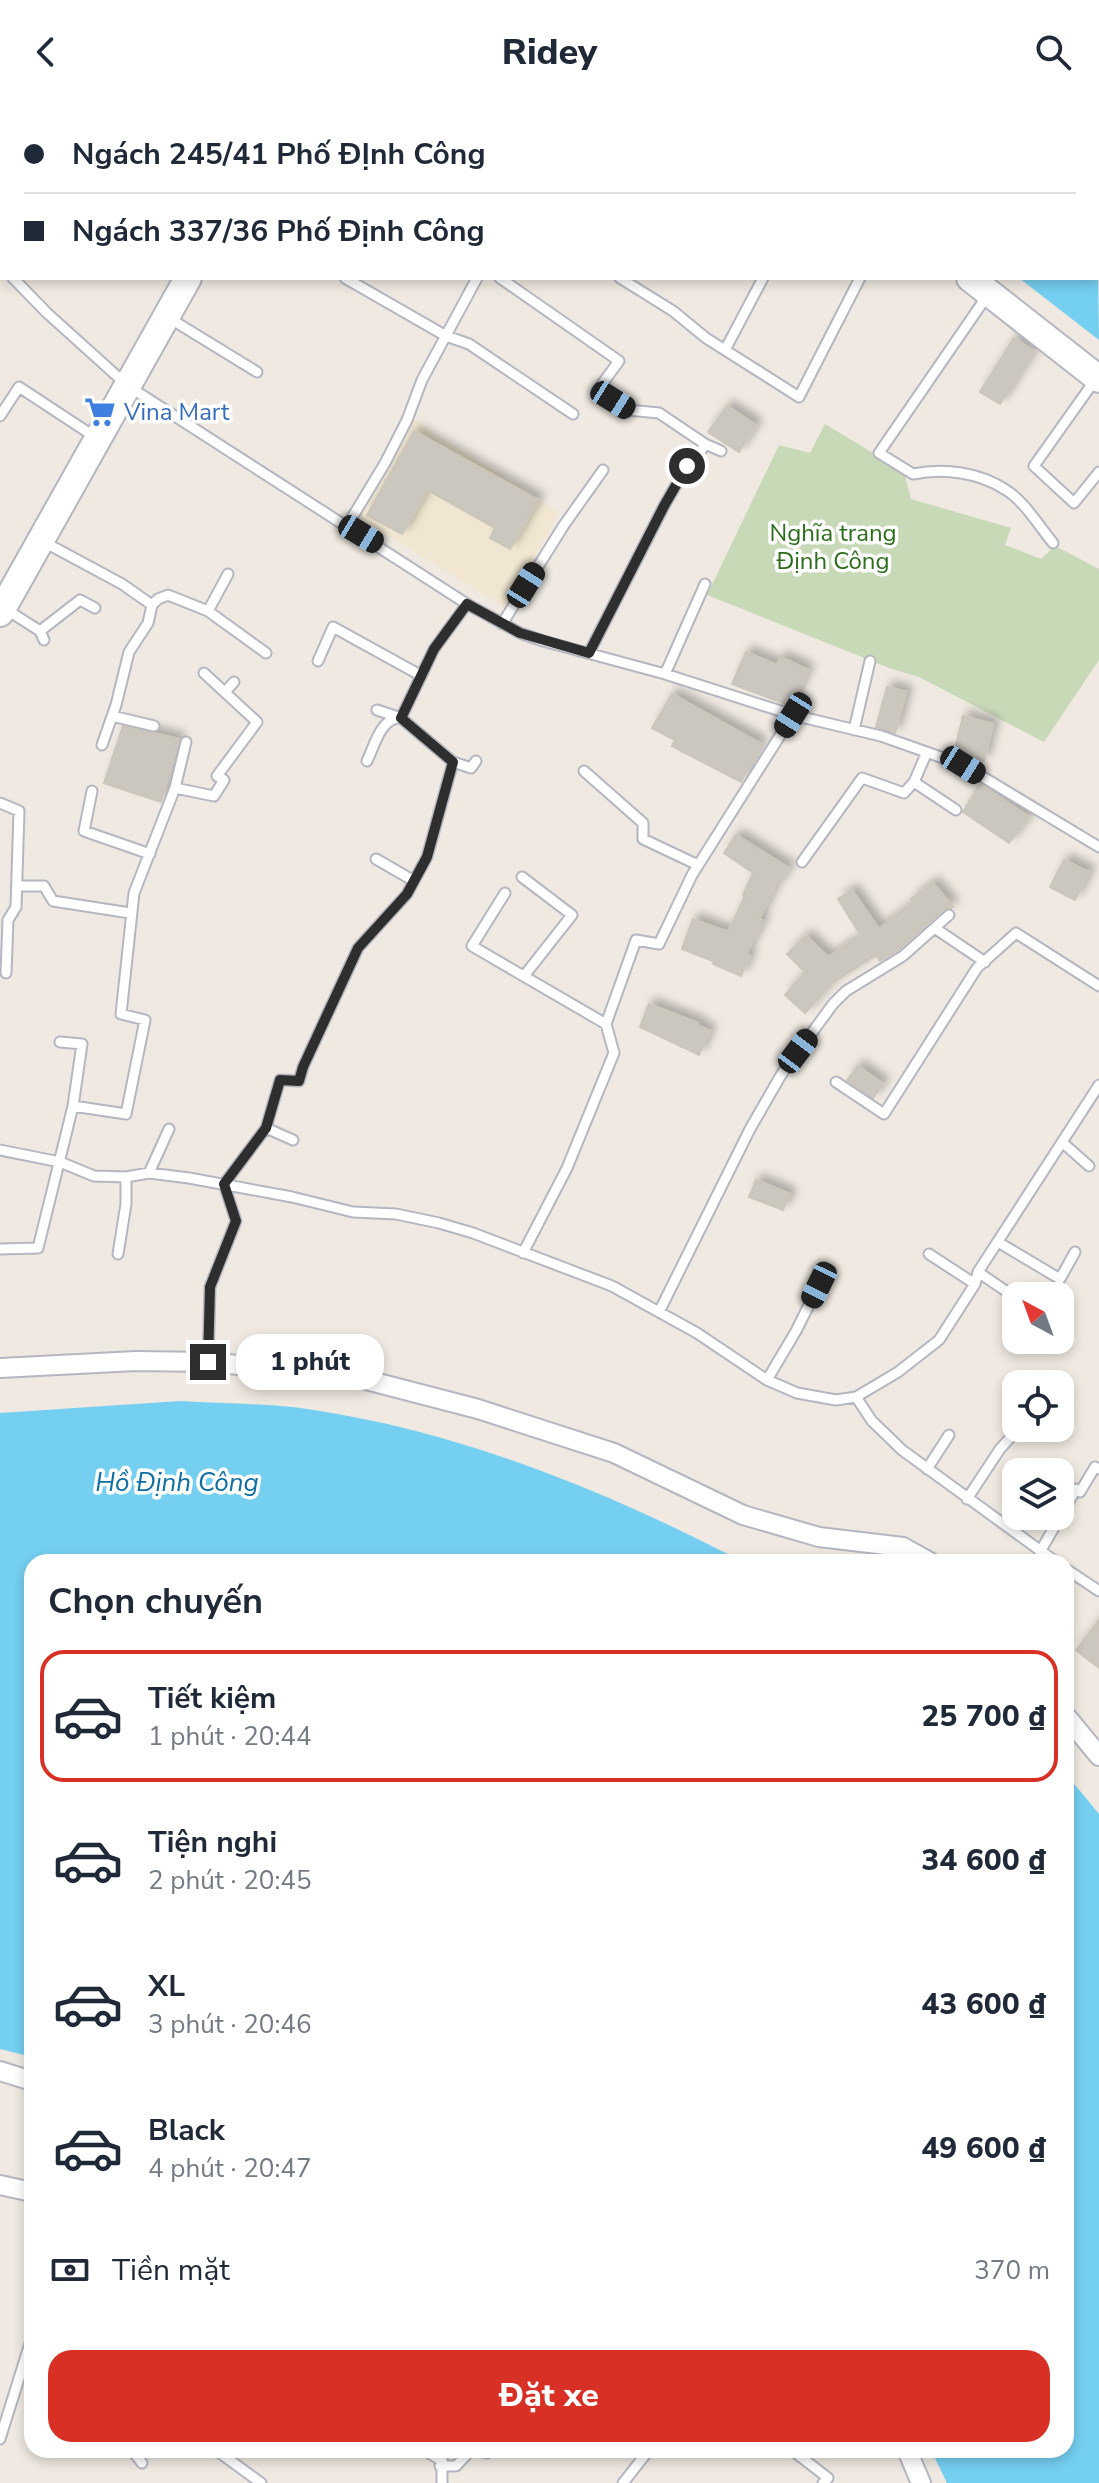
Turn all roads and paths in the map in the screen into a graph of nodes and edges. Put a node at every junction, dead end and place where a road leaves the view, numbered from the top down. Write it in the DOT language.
graph roads {
  1 [pos="15,280"];
  2 [pos="187,280"];
  3 [pos="348,280"];
  4 [pos="476,280"];
  5 [pos="503,280"];
  6 [pos="627,280"];
  7 [pos="762,280"];
  8 [pos="859,280"];
  9 [pos="980,285"];
  10 [pos="166,316"];
  11 [pos="446,336"];
  12 [pos="725,350"];
  13 [pos="257,372"];
  14 [pos="1098,378"];
  15 [pos="128,386"];
  16 [pos="573,414"];
  17 [pos="0,416"];
  18 [pos="98,439"];
  19 [pos="705,444"];
  20 [pos="721,451"];
  21 [pos="603,470"];
  22 [pos="1099,472"];
  23 [pos="347,526"];
  24 [pos="41,541"];
  25 [pos="1053,543"];
  26 [pos="228,574"];
  27 [pos="705,584"];
  28 [pos="467,604"];
  29 [pos="152,605"];
  30 [pos="95,608"];
  31 [pos="2,610"];
  32 [pos="208,611"];
  33 [pos="502,624"];
  34 [pos="266,653"];
  35 [pos="589,653"];
  36 [pos="318,661"];
  37 [pos="870,661"];
  38 [pos="204,673"];
  39 [pos="665,674"];
  40 [pos="420,675"];
  41 [pos="234,682"];
  42 [pos="225,692"];
  43 [pos="377,710"];
  44 [pos="793,715"];
  45 [pos="112,716"];
  46 [pos="401,718"];
  47 [pos="154,726"];
  48 [pos="854,730"];
  49 [pos="186,742"];
  50 [pos="102,745"];
  51 [pos="927,752"];
  52 [pos="367,761"];
  53 [pos="476,761"];
  54 [pos="453,762"];
  55 [pos="584,771"];
  56 [pos="914,782"];
  57 [pos="175,788"];
  58 [pos="92,791"];
  59 [pos="0,803"];
  60 [pos="956,810"];
  61 [pos="1099,847"];
  62 [pos="150,854"];
  63 [pos="376,859"];
  64 [pos="802,862"];
  65 [pos="698,865"];
  66 [pos="522,877"];
  67 [pos="414,881"];
  68 [pos="17,886"];
  69 [pos="505,893"];
  70 [pos="130,913"];
  71 [pos="949,915"];
  72 [pos="936,929"];
  73 [pos="985,962"];
  74 [pos="6,973"];
  75 [pos="524,976"];
  76 [pos="1099,986"];
  77 [pos="606,1024"];
  78 [pos="60,1042"];
  79 [pos="836,1082"];
  80 [pos="1099,1085"];
  81 [pos="73,1106"];
  82 [pos="266,1128"];
  83 [pos="169,1129"];
  84 [pos="293,1140"];
  85 [pos="1062,1142"];
  86 [pos="0,1150"];
  87 [pos="60,1162"];
  88 [pos="1089,1166"];
  89 [pos="149,1173"];
  90 [pos="126,1177"];
  91 [pos="224,1184"];
  92 [pos="998,1242"];
  93 [pos="0,1249"];
  94 [pos="1075,1252"];
  95 [pos="523,1253"];
  96 [pos="118,1254"];
  97 [pos="929,1254"];
  98 [pos="978,1272"];
  99 [pos="975,1284"];
  100 [pos="819,1285"];
  101 [pos="1002,1288"];
  102 [pos="659,1312"];
  103 [pos="208,1362"];
  104 [pos="0,1368"];
  105 [pos="767,1380"];
  106 [pos="856,1397"];
  107 [pos="949,1435"];
  108 [pos="1006,1442"];
  109 [pos="927,1469"];
  110 [pos="1099,1469"];
  111 [pos="967,1499"];
  112 [pos="1040,1552"];
  113 [pos="916,1554"];
  114 [pos="1043,1554"];
  115 [pos="1074,1574"];
  116 [pos="1099,1591"];
  117 [pos="1074,1726"];
  118 [pos="1099,1756"];
  119 [pos="0,2071"];
  120 [pos="24,2078"];
  121 [pos="0,2185"];
  122 [pos="24,2190"];
  123 [pos="24,2362"];
  124 [pos="0,2439"];
  125 [pos="138,2458"];
  126 [pos="227,2458"];
  127 [pos="464,2458"];
  128 [pos="643,2458"];
  129 [pos="802,2458"];
  130 [pos="910,2458"];
  131 [pos="441,2459"];
  132 [pos="142,2463"];
  133 [pos="261,2483"];
  134 [pos="442,2483"];
  135 [pos="623,2483"];
  136 [pos="823,2483"];
  137 [pos="921,2483"];
  1 -- 15 [label="lane"];
  2 -- 10 [label="street"];
  3 -- 11 [label="lane"];
  4 -- 11 [label="lane"];
  5 -- 19 [label="lane"];
  6 -- 12 [label="lane"];
  7 -- 12 [label="lane"];
  8 -- 12 [label="lane"];
  9 -- 14 [label="street"];
  9 -- 25 [label="lane"];
  10 -- 13 [label="lane"];
  10 -- 15 [label="street"];
  11 -- 16 [label="lane"];
  11 -- 23 [label="lane"];
  14 -- 22 [label="lane"];
  15 -- 18 [label="street"];
  15 -- 23 [label="lane"];
  17 -- 18 [label="lane"];
  18 -- 24 [label="street"];
  19 -- 20 [label="lane"];
  19 -- 35 [label="lane"];
  21 -- 33 [label="lane"];
  23 -- 28 [label="lane"];
  24 -- 29 [label="lane"];
  24 -- 31 [label="street"];
  26 -- 32 [label="lane"];
  27 -- 39 [label="lane"];
  28 -- 33 [label="lane"];
  28 -- 40 [label="lane"];
  29 -- 32 [label="lane"];
  29 -- 45 [label="lane"];
  30 -- 31 [label="lane"];
  32 -- 34 [label="lane"];
  33 -- 35 [label="lane"];
  35 -- 39 [label="lane"];
  36 -- 40 [label="lane"];
  37 -- 48 [label="lane"];
  38 -- 42 [label="lane"];
  39 -- 44 [label="lane"];
  40 -- 46 [label="lane"];
  41 -- 42 [label="lane"];
  42 -- 57 [label="lane"];
  43 -- 46 [label="lane"];
  44 -- 48 [label="lane"];
  44 -- 65 [label="lane"];
  45 -- 47 [label="lane"];
  45 -- 50 [label="lane"];
  46 -- 52 [label="lane"];
  46 -- 54 [label="lane"];
  48 -- 51 [label="lane"];
  49 -- 57 [label="lane"];
  51 -- 56 [label="lane"];
  51 -- 61 [label="lane"];
  53 -- 54 [label="lane"];
  54 -- 67 [label="lane"];
  55 -- 65 [label="lane"];
  56 -- 60 [label="lane"];
  56 -- 64 [label="lane"];
  57 -- 62 [label="lane"];
  58 -- 62 [label="lane"];
  59 -- 68 [label="lane"];
  62 -- 70 [label="lane"];
  63 -- 67 [label="lane"];
  65 -- 77 [label="lane"];
  66 -- 75 [label="lane"];
  67 -- 82 [label="lane"];
  68 -- 70 [label="lane"];
  68 -- 74 [label="lane"];
  69 -- 75 [label="lane"];
  70 -- 81 [label="lane"];
  71 -- 72 [label="lane"];
  72 -- 73 [label="lane"];
  72 -- 102 [label="lane"];
  73 -- 76 [label="lane"];
  73 -- 79 [label="lane"];
  75 -- 77 [label="lane"];
  77 -- 95 [label="lane"];
  78 -- 81 [label="lane"];
  80 -- 85 [label="lane"];
  81 -- 87 [label="lane"];
  82 -- 84 [label="lane"];
  82 -- 91 [label="lane"];
  83 -- 89 [label="lane"];
  85 -- 88 [label="lane"];
  85 -- 92 [label="lane"];
  86 -- 87 [label="lane"];
  87 -- 90 [label="lane"];
  87 -- 93 [label="lane"];
  89 -- 90 [label="lane"];
  89 -- 91 [label="lane"];
  90 -- 96 [label="lane"];
  91 -- 95 [label="lane"];
  91 -- 103 [label="lane"];
  92 -- 94 [label="lane"];
  92 -- 98 [label="lane"];
  95 -- 102 [label="lane"];
  97 -- 99 [label="lane"];
  98 -- 99 [label="lane"];
  98 -- 101 [label="lane"];
  99 -- 106 [label="lane"];
  100 -- 105 [label="lane"];
  102 -- 105 [label="lane"];
  103 -- 104 [label="street"];
  103 -- 113 [label="street"];
  105 -- 106 [label="lane"];
  106 -- 109 [label="lane"];
  107 -- 109 [label="lane"];
  108 -- 111 [label="lane"];
  109 -- 111 [label="lane"];
  110 -- 112 [label="lane"];
  111 -- 112 [label="lane"];
  112 -- 114 [label="lane"];
  115 -- 116 [label="lane"];
  117 -- 118 [label="street"];
  119 -- 120 [label="street"];
  121 -- 122 [label="street"];
  123 -- 124 [label="lane"];
  125 -- 132 [label="lane"];
  126 -- 133 [label="lane"];
  127 -- 131 [label="lane"];
  128 -- 135 [label="lane"];
  129 -- 136 [label="lane"];
  130 -- 137 [label="street"];
  131 -- 134 [label="lane"];
}
